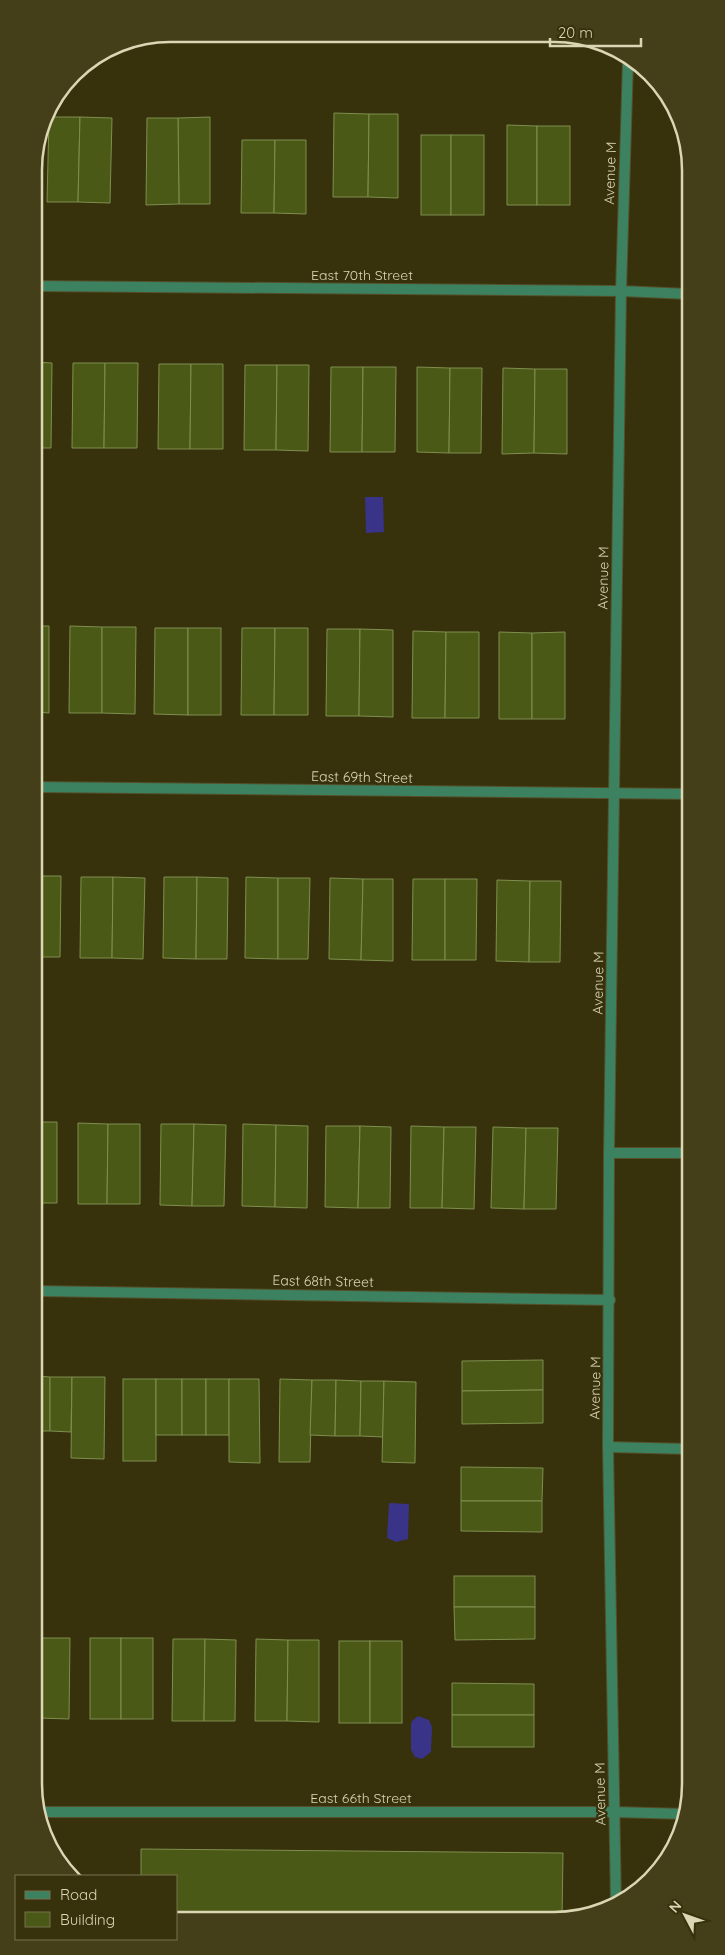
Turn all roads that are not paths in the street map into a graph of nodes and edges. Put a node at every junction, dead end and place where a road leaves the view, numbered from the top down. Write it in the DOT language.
graph roads {
  1 [pos="628,66"];
  2 [pos="43,286"];
  3 [pos="620,291"];
  4 [pos="682,294"];
  5 [pos="43,787"];
  6 [pos="614,793"];
  7 [pos="682,794"];
  8 [pos="609,1153"];
  9 [pos="682,1153"];
  10 [pos="43,1291"];
  11 [pos="610,1300"];
  12 [pos="608,1447"];
  13 [pos="682,1449"];
  14 [pos="46,1812"];
  15 [pos="614,1812"];
  16 [pos="679,1814"];
  17 [pos="616,1896"];
  1 -- 3 [label="street, Avenue M"];
  2 -- 3 [label="street, East 70th Street"];
  3 -- 4 [label="street, East 70th Street"];
  3 -- 6 [label="street, Avenue M"];
  5 -- 6 [label="street, East 69th Street"];
  6 -- 7 [label="street, East 69th Street"];
  6 -- 8 [label="street, Avenue M"];
  8 -- 9 [label="street"];
  8 -- 11 [label="street, Avenue M"];
  10 -- 11 [label="street, East 68th Street"];
  11 -- 12 [label="street, Avenue M"];
  12 -- 13 [label="street"];
  12 -- 15 [label="street, Avenue M"];
  14 -- 15 [label="street, East 66th Street"];
  15 -- 16 [label="street, East 66th Street"];
  15 -- 17 [label="street, Avenue M"];
}
